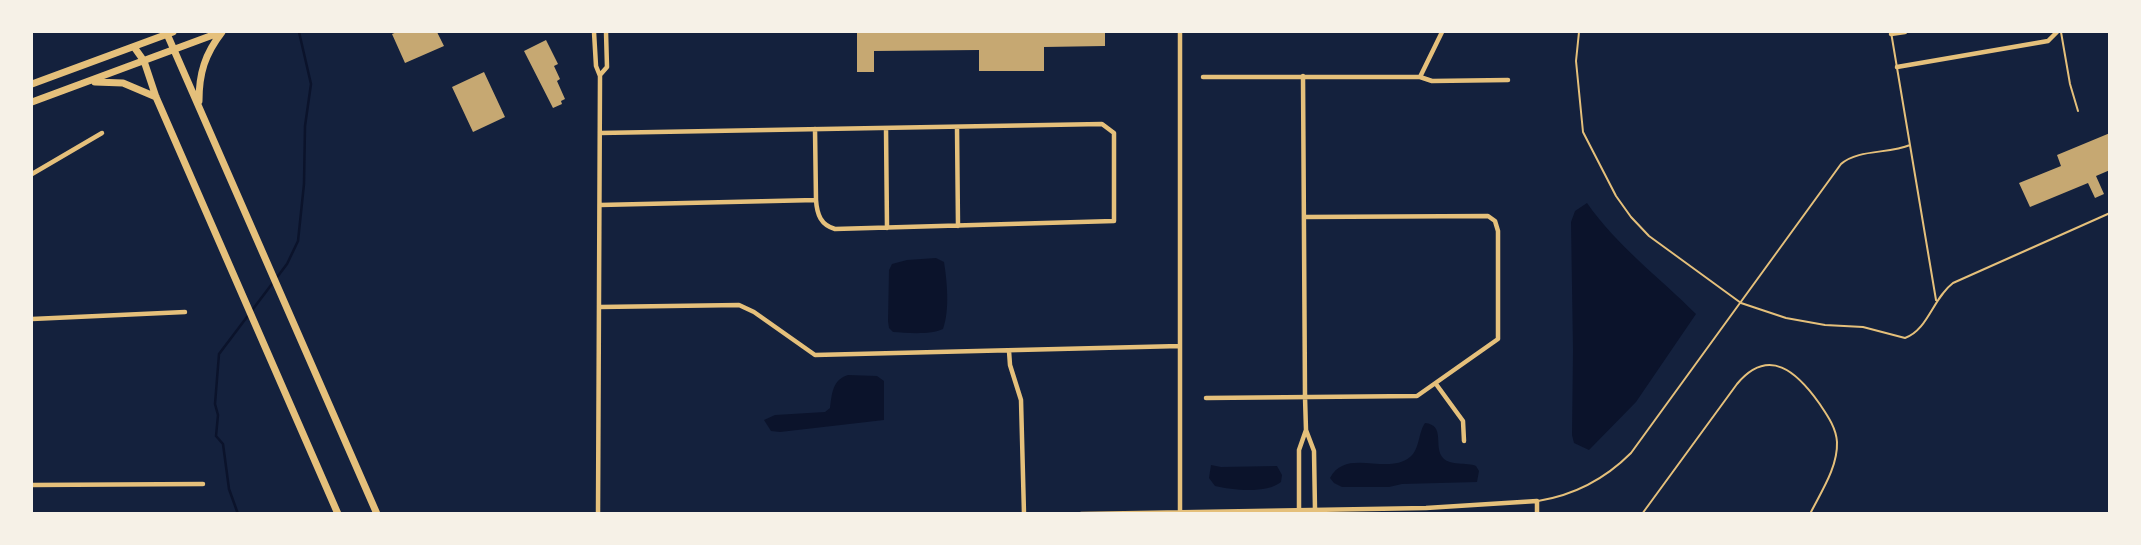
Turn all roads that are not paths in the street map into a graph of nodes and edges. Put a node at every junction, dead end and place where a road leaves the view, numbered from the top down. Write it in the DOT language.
graph roads {
  1 [pos="222,32"];
  2 [pos="594,32"];
  3 [pos="606,32"];
  4 [pos="1180,32"];
  5 [pos="1442,32"];
  6 [pos="1579,32"];
  7 [pos="1905,32"];
  8 [pos="2059,32"];
  9 [pos="170,33"];
  10 [pos="1891,33"];
  11 [pos="134,47"];
  12 [pos="174,50"];
  13 [pos="144,61"];
  14 [pos="1897,67"];
  15 [pos="600,76"];
  16 [pos="1303,76"];
  17 [pos="1203,77"];
  18 [pos="1420,77"];
  19 [pos="1507,80"];
  20 [pos="88,82"];
  21 [pos="32,84"];
  22 [pos="156,97"];
  23 [pos="32,102"];
  24 [pos="199,106"];
  25 [pos="2078,111"];
  26 [pos="957,127"];
  27 [pos="886,128"];
  28 [pos="815,129"];
  29 [pos="102,133"];
  30 [pos="600,133"];
  31 [pos="1910,145"];
  32 [pos="32,174"];
  33 [pos="816,200"];
  34 [pos="600,205"];
  35 [pos="2109,213"];
  36 [pos="1304,218"];
  37 [pos="958,226"];
  38 [pos="887,228"];
  39 [pos="1936,301"];
  40 [pos="1741,303"];
  41 [pos="600,307"];
  42 [pos="186,312"];
  43 [pos="32,319"];
  44 [pos="1180,346"];
  45 [pos="1009,351"];
  46 [pos="1436,384"];
  47 [pos="1305,397"];
  48 [pos="1206,398"];
  49 [pos="1306,430"];
  50 [pos="1464,441"];
  51 [pos="203,484"];
  52 [pos="32,485"];
  53 [pos="1537,501"];
  54 [pos="1315,510"];
  55 [pos="1299,511"];
  56 [pos="1180,512"];
  57 [pos="338,513"];
  58 [pos="377,513"];
  59 [pos="598,513"];
  60 [pos="1024,513"];
  61 [pos="1081,513"];
  62 [pos="1537,513"];
  63 [pos="1642,513"];
  64 [pos="1810,513"];
  1 -- 12 [label="main road"];
  1 -- 24 [label="main road"];
  2 -- 15 [label="street"];
  3 -- 15 [label="street"];
  4 -- 44 [label="street"];
  5 -- 18 [label="street"];
  6 -- 40 [label="lane"];
  7 -- 10 [label="street"];
  8 -- 14 [label="street"];
  8 -- 25 [label="lane"];
  9 -- 11 [label="main road"];
  9 -- 12 [label="main road"];
  10 -- 14 [label="lane"];
  11 -- 13 [label="main road"];
  11 -- 21 [label="main road"];
  12 -- 13 [label="main road"];
  12 -- 24 [label="main road"];
  13 -- 20 [label="main road"];
  13 -- 22 [label="main road"];
  14 -- 31 [label="lane"];
  15 -- 30 [label="street"];
  16 -- 17 [label="street"];
  16 -- 18 [label="street"];
  16 -- 36 [label="street"];
  18 -- 19 [label="street"];
  20 -- 22 [label="main road"];
  20 -- 23 [label="main road"];
  22 -- 57 [label="main road"];
  24 -- 58 [label="main road"];
  26 -- 27 [label="street"];
  26 -- 37 [label="street"];
  26 -- 37 [label="street"];
  27 -- 28 [label="street"];
  27 -- 38 [label="street"];
  28 -- 30 [label="street"];
  28 -- 33 [label="street"];
  29 -- 32 [label="street"];
  30 -- 34 [label="street"];
  31 -- 39 [label="lane"];
  31 -- 40 [label="lane"];
  33 -- 34 [label="street"];
  33 -- 38 [label="street"];
  34 -- 41 [label="street"];
  35 -- 39 [label="lane"];
  36 -- 46 [label="street"];
  36 -- 47 [label="street"];
  37 -- 38 [label="street"];
  39 -- 40 [label="lane"];
  40 -- 53 [label="lane"];
  41 -- 45 [label="street"];
  41 -- 59 [label="street"];
  42 -- 43 [label="street"];
  44 -- 45 [label="street"];
  44 -- 56 [label="street"];
  45 -- 60 [label="street"];
  46 -- 47 [label="street"];
  46 -- 50 [label="street"];
  47 -- 48 [label="street"];
  47 -- 49 [label="street"];
  49 -- 54 [label="street"];
  49 -- 55 [label="street"];
  51 -- 52 [label="street"];
  53 -- 54 [label="street"];
  53 -- 62 [label="street"];
  54 -- 55 [label="street"];
  55 -- 56 [label="street"];
  56 -- 61 [label="street"];
  63 -- 64 [label="lane"];
}
